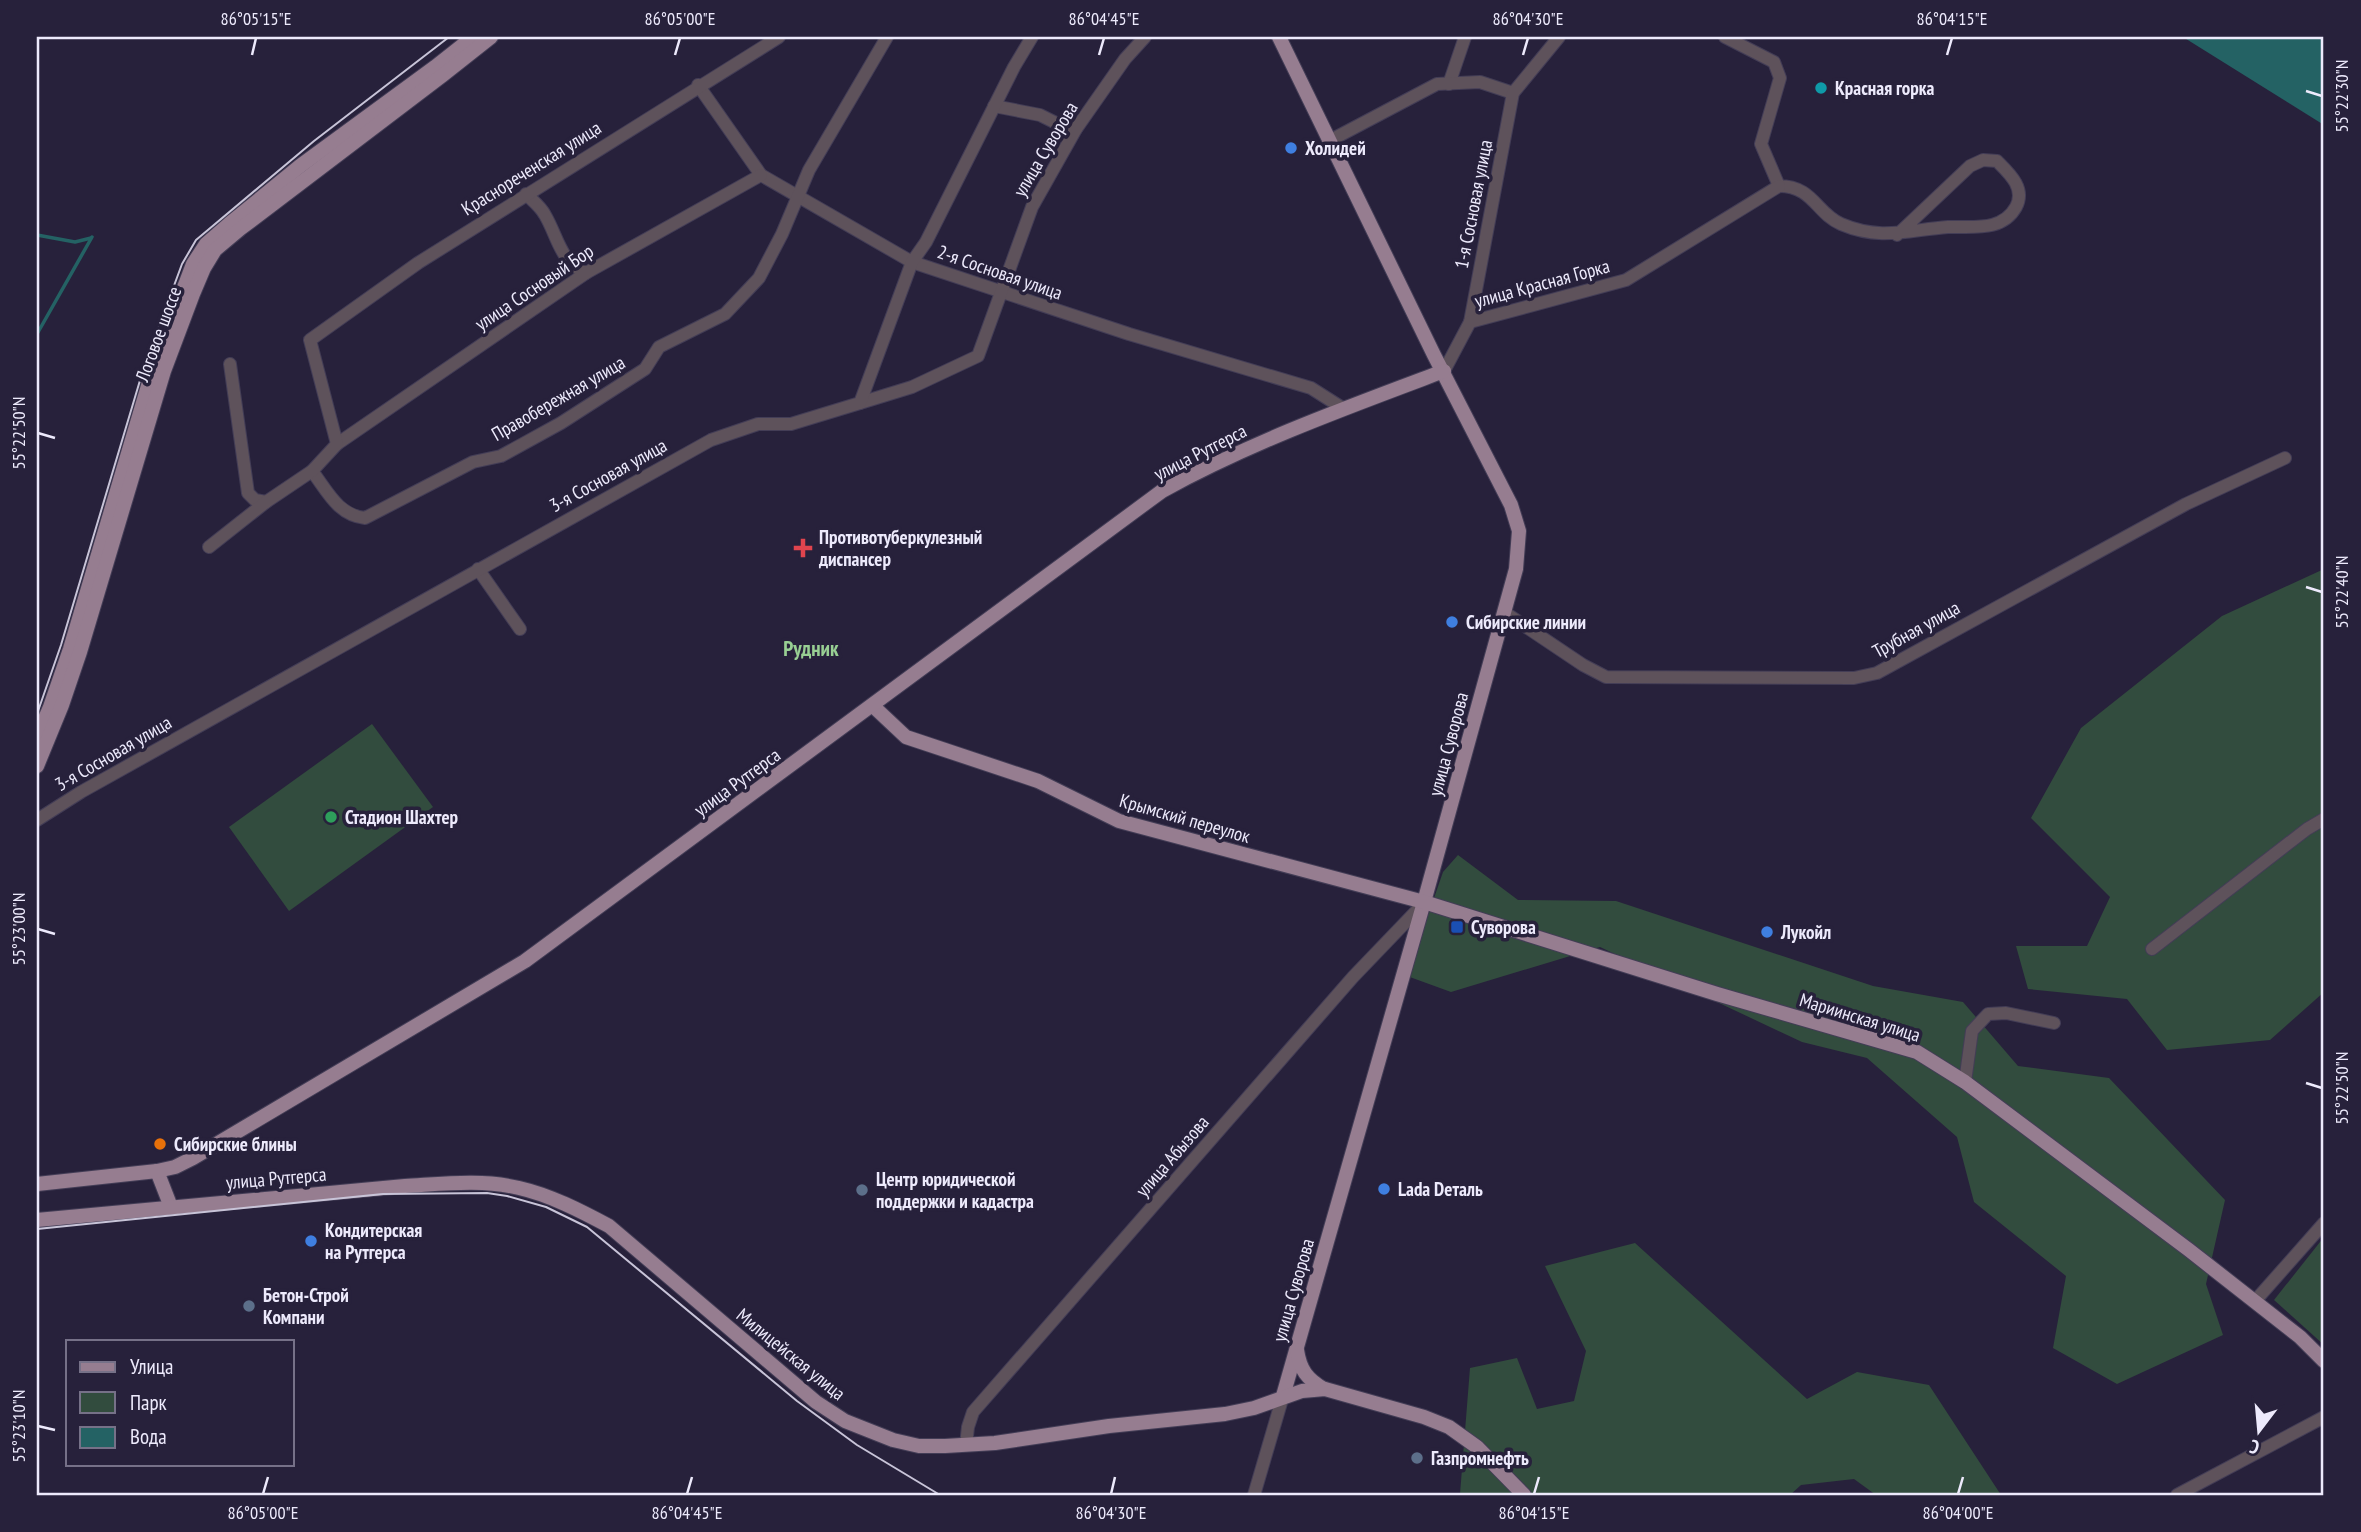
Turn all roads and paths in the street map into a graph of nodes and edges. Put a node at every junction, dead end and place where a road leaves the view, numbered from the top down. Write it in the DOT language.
graph roads {
  1 [pos="473,37"];
  2 [pos="491,37"];
  3 [pos="779,37"];
  4 [pos="887,37"];
  5 [pos="1032,37"];
  6 [pos="1145,37"];
  7 [pos="1279,37"];
  8 [pos="1465,37"];
  9 [pos="1559,37"];
  10 [pos="1725,37"];
  11 [pos="1449,84"];
  12 [pos="698,85"];
  13 [pos="1513,93"];
  14 [pos="994,106"];
  15 [pos="1076,129"];
  16 [pos="1329,141"];
  17 [pos="761,175"];
  18 [pos="1779,186"];
  19 [pos="526,194"];
  20 [pos="798,196"];
  21 [pos="1897,235"];
  22 [pos="912,262"];
  23 [pos="586,273"];
  24 [pos="1000,293"];
  25 [pos="1471,322"];
  26 [pos="230,364"];
  27 [pos="1444,371"];
  28 [pos="860,403"];
  29 [pos="1344,409"];
  30 [pos="337,444"];
  31 [pos="2285,458"];
  32 [pos="312,471"];
  33 [pos="266,502"];
  34 [pos="209,547"];
  35 [pos="478,569"];
  36 [pos="1504,612"];
  37 [pos="520,629"];
  38 [pos="873,706"];
  39 [pos="37,737"];
  40 [pos="37,766"];
  41 [pos="2324,819"];
  42 [pos="37,820"];
  43 [pos="1424,902"];
  44 [pos="2152,949"];
  45 [pos="2054,1023"];
  46 [pos="1965,1082"];
  47 [pos="157,1171"];
  48 [pos="37,1184"];
  49 [pos="518,1188"];
  50 [pos="171,1207"];
  51 [pos="37,1220"];
  52 [pos="2324,1223"];
  53 [pos="2255,1301"];
  54 [pos="1296,1348"];
  55 [pos="2324,1361"];
  56 [pos="1325,1390"];
  57 [pos="1283,1396"];
  58 [pos="2324,1417"];
  59 [pos="966,1445"];
  60 [pos="1254,1495"];
  61 [pos="1524,1495"];
  62 [pos="2177,1495"];
  1 -- 39 [label="main road, Логовое шоссе"];
  2 -- 40 [label="main road, Логовое шоссе"];
  3 -- 12 [label="street, Краснореченская улица"];
  4 -- 20 [label="street, Правобережная улица"];
  5 -- 14 [label="street"];
  6 -- 15 [label="street, улица Суворова"];
  7 -- 16 [label="main road, улица Суворова"];
  8 -- 11 [label="street"];
  9 -- 13 [label="street"];
  10 -- 18 [label="street"];
  11 -- 13 [label="street"];
  11 -- 16 [label="street"];
  12 -- 17 [label="street, 2-я Сосновая улица"];
  12 -- 19 [label="street, Краснореченская улица"];
  13 -- 25 [label="street, 1-я Сосновая улица"];
  14 -- 15 [label="street"];
  14 -- 22 [label="street"];
  15 -- 24 [label="street, улица Суворова"];
  16 -- 27 [label="main road, улица Суворова"];
  17 -- 20 [label="street, 2-я Сосновая улица"];
  17 -- 23 [label="street, улица Сосновый Бор"];
  18 -- 21 [label="street"];
  18 -- 25 [label="street, улица Красная Горка"];
  19 -- 23 [label="street"];
  19 -- 30 [label="street, Краснореченская улица"];
  20 -- 22 [label="street, 2-я Сосновая улица"];
  20 -- 32 [label="street, Правобережная улица"];
  21 -- 21 [label="street"];
  22 -- 24 [label="street, 2-я Сосновая улица"];
  22 -- 28 [label="street"];
  23 -- 30 [label="street, улица Сосновый Бор"];
  24 -- 28 [label="street, улица Суворова"];
  24 -- 29 [label="street, 2-я Сосновая улица"];
  25 -- 27 [label="street, улица Красная Горка"];
  26 -- 33 [label="street"];
  27 -- 29 [label="main road, улица Рутгерса"];
  27 -- 36 [label="main road, улица Суворова"];
  28 -- 35 [label="street, 3-я Сосновая улица"];
  29 -- 38 [label="main road, улица Рутгерса"];
  30 -- 32 [label="street, улица Сосновый Бор"];
  31 -- 36 [label="street, Трубная улица"];
  32 -- 33 [label="street, улица Сосновый Бор"];
  33 -- 34 [label="street, улица Сосновый Бор"];
  35 -- 37 [label="street"];
  35 -- 42 [label="street, 3-я Сосновая улица"];
  36 -- 43 [label="main road, улица Суворова"];
  38 -- 43 [label="main road, Крымский переулок"];
  38 -- 47 [label="main road, улица Рутгерса"];
  41 -- 44 [label="street"];
  43 -- 46 [label="main road, Мариинская улица"];
  43 -- 54 [label="main road, улица Суворова"];
  43 -- 59 [label="street, улица Абызова"];
  45 -- 46 [label="street"];
  46 -- 53 [label="main road, Мариинская улица"];
  47 -- 48 [label="main road, улица Рутгерса"];
  47 -- 50 [label="main road"];
  49 -- 50 [label="main road, улица Рутгерса"];
  49 -- 59 [label="main road, Милицейская улица"];
  50 -- 51 [label="main road, улица Рутгерса"];
  52 -- 53 [label="street"];
  53 -- 55 [label="main road, Мариинская улица"];
  54 -- 56 [label="main road"];
  54 -- 57 [label="main road, улица Суворова"];
  56 -- 57 [label="main road, Милицейская улица"];
  56 -- 61 [label="main road"];
  57 -- 59 [label="main road, Милицейская улица"];
  57 -- 60 [label="street, улица Суворова"];
  58 -- 62 [label="street"];
}
